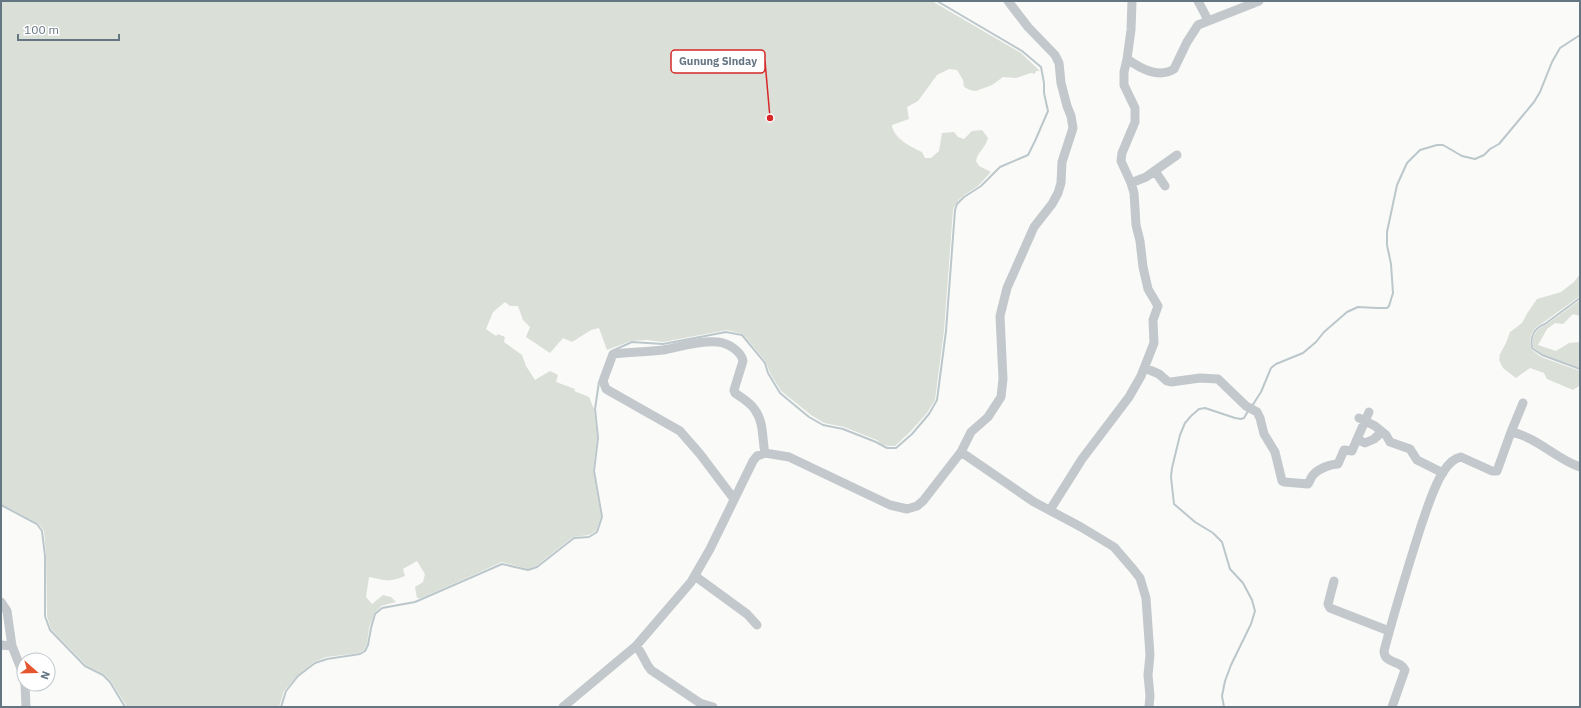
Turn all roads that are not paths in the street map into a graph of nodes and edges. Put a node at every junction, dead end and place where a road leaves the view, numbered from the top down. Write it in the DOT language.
graph roads {
  1 [pos="1008,1"];
  2 [pos="1132,1"];
  3 [pos="1198,1"];
  4 [pos="1259,1"];
  5 [pos="1208,20"];
  6 [pos="1127,59"];
  7 [pos="1176,155"];
  8 [pos="1155,171"];
  9 [pos="1131,183"];
  10 [pos="1166,186"];
  11 [pos="1145,368"];
  12 [pos="1523,404"];
  13 [pos="1369,412"];
  14 [pos="1362,420"];
  15 [pos="1382,432"];
  16 [pos="1511,432"];
  17 [pos="1357,440"];
  18 [pos="961,452"];
  19 [pos="765,453"];
  20 [pos="1580,466"];
  21 [pos="1442,473"];
  22 [pos="734,499"];
  23 [pos="1050,510"];
  24 [pos="695,576"];
  25 [pos="1334,581"];
  26 [pos="1,602"];
  27 [pos="757,625"];
  28 [pos="1389,631"];
  29 [pos="1,645"];
  30 [pos="12,646"];
  31 [pos="636,646"];
  32 [pos="16,656"];
  33 [pos="25,692"];
  34 [pos="26,707"];
  35 [pos="563,707"];
  36 [pos="713,707"];
  37 [pos="1149,707"];
  38 [pos="1392,707"];
  1 -- 18 [label="street"];
  2 -- 6 [label="street"];
  3 -- 5 [label="street"];
  4 -- 5 [label="street"];
  5 -- 6 [label="street"];
  6 -- 9 [label="street"];
  7 -- 8 [label="street"];
  8 -- 9 [label="street"];
  8 -- 10 [label="street"];
  9 -- 11 [label="street"];
  11 -- 17 [label="street"];
  11 -- 23 [label="street"];
  12 -- 16 [label="street"];
  13 -- 14 [label="street"];
  14 -- 15 [label="street"];
  14 -- 17 [label="street"];
  15 -- 17 [label="street"];
  15 -- 21 [label="street"];
  16 -- 20 [label="street"];
  16 -- 21 [label="street"];
  18 -- 19 [label="street"];
  18 -- 23 [label="street"];
  19 -- 22 [label="street"];
  19 -- 22 [label="street"];
  21 -- 28 [label="street"];
  22 -- 24 [label="street"];
  23 -- 37 [label="street"];
  24 -- 27 [label="street"];
  24 -- 31 [label="street"];
  25 -- 28 [label="street"];
  26 -- 30 [label="street"];
  28 -- 38 [label="street"];
  29 -- 30 [label="street"];
  30 -- 32 [label="street"];
  31 -- 35 [label="street"];
  31 -- 36 [label="street"];
  33 -- 34 [label="street"];
}
